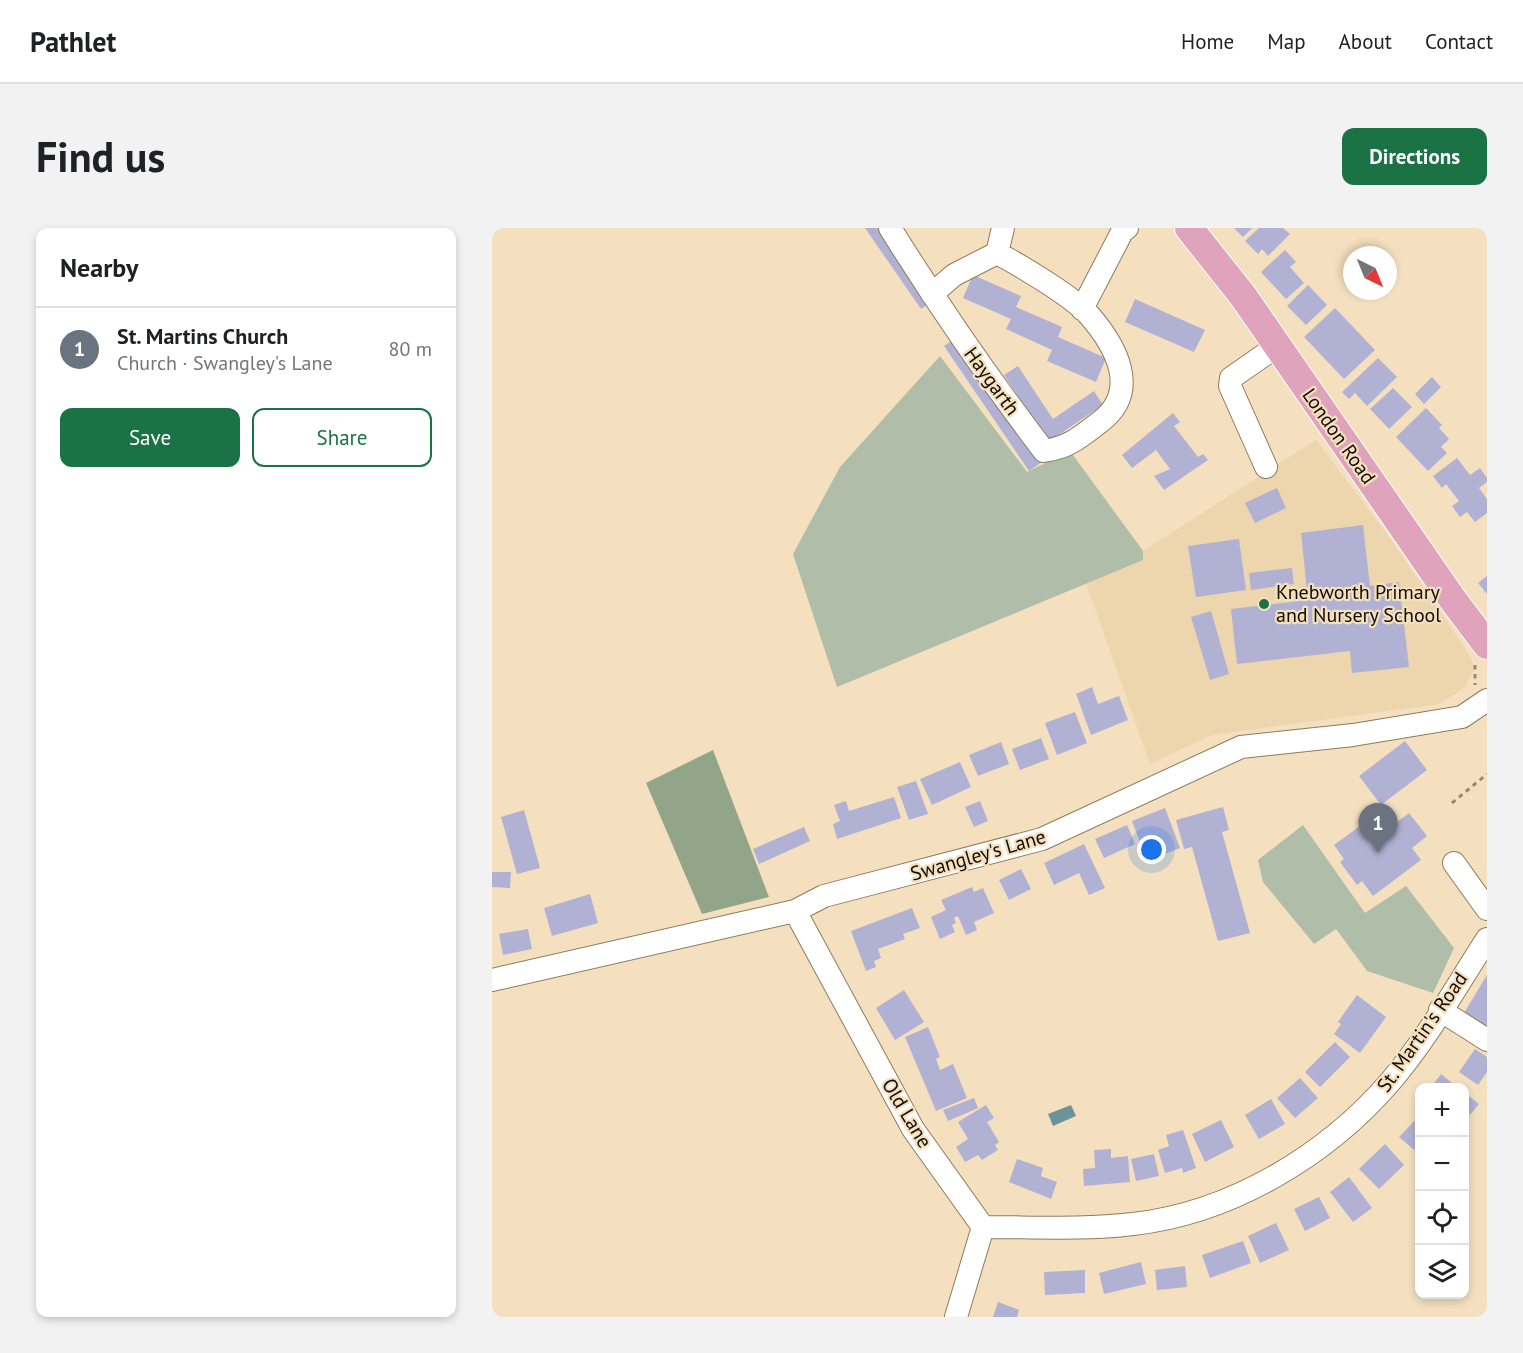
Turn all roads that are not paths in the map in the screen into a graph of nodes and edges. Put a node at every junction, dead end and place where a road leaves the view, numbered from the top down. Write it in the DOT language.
graph roads {
  1 [pos="890,228"];
  2 [pos="1004,228"];
  3 [pos="1127,228"];
  4 [pos="1189,228"];
  5 [pos="997,253"];
  6 [pos="932,294"];
  7 [pos="1082,309"];
  8 [pos="1277,345"];
  9 [pos="1266,467"];
  10 [pos="1480,651"];
  11 [pos="1481,695"];
  12 [pos="1454,864"];
  13 [pos="1487,909"];
  14 [pos="795,911"];
  15 [pos="1487,939"];
  16 [pos="492,980"];
  17 [pos="1440,1010"];
  18 [pos="1487,1040"];
  19 [pos="983,1227"];
  20 [pos="956,1317"];
  1 -- 6 [label="street"];
  2 -- 5 [label="street"];
  3 -- 7 [label="street"];
  4 -- 8 [label="main road, London Road"];
  5 -- 6 [label="street"];
  5 -- 7 [label="street, Haygarth"];
  6 -- 7 [label="street, Haygarth"];
  8 -- 9 [label="street"];
  8 -- 10 [label="main road, London Road"];
  11 -- 14 [label="street, Swangley's Lane"];
  12 -- 13 [label="street"];
  14 -- 16 [label="street, Swangley's Lane"];
  14 -- 19 [label="street, Old Lane"];
  15 -- 17 [label="street, St. Martin's Road"];
  17 -- 18 [label="street"];
  17 -- 19 [label="street, St. Martin's Road"];
  19 -- 20 [label="street"];
}
